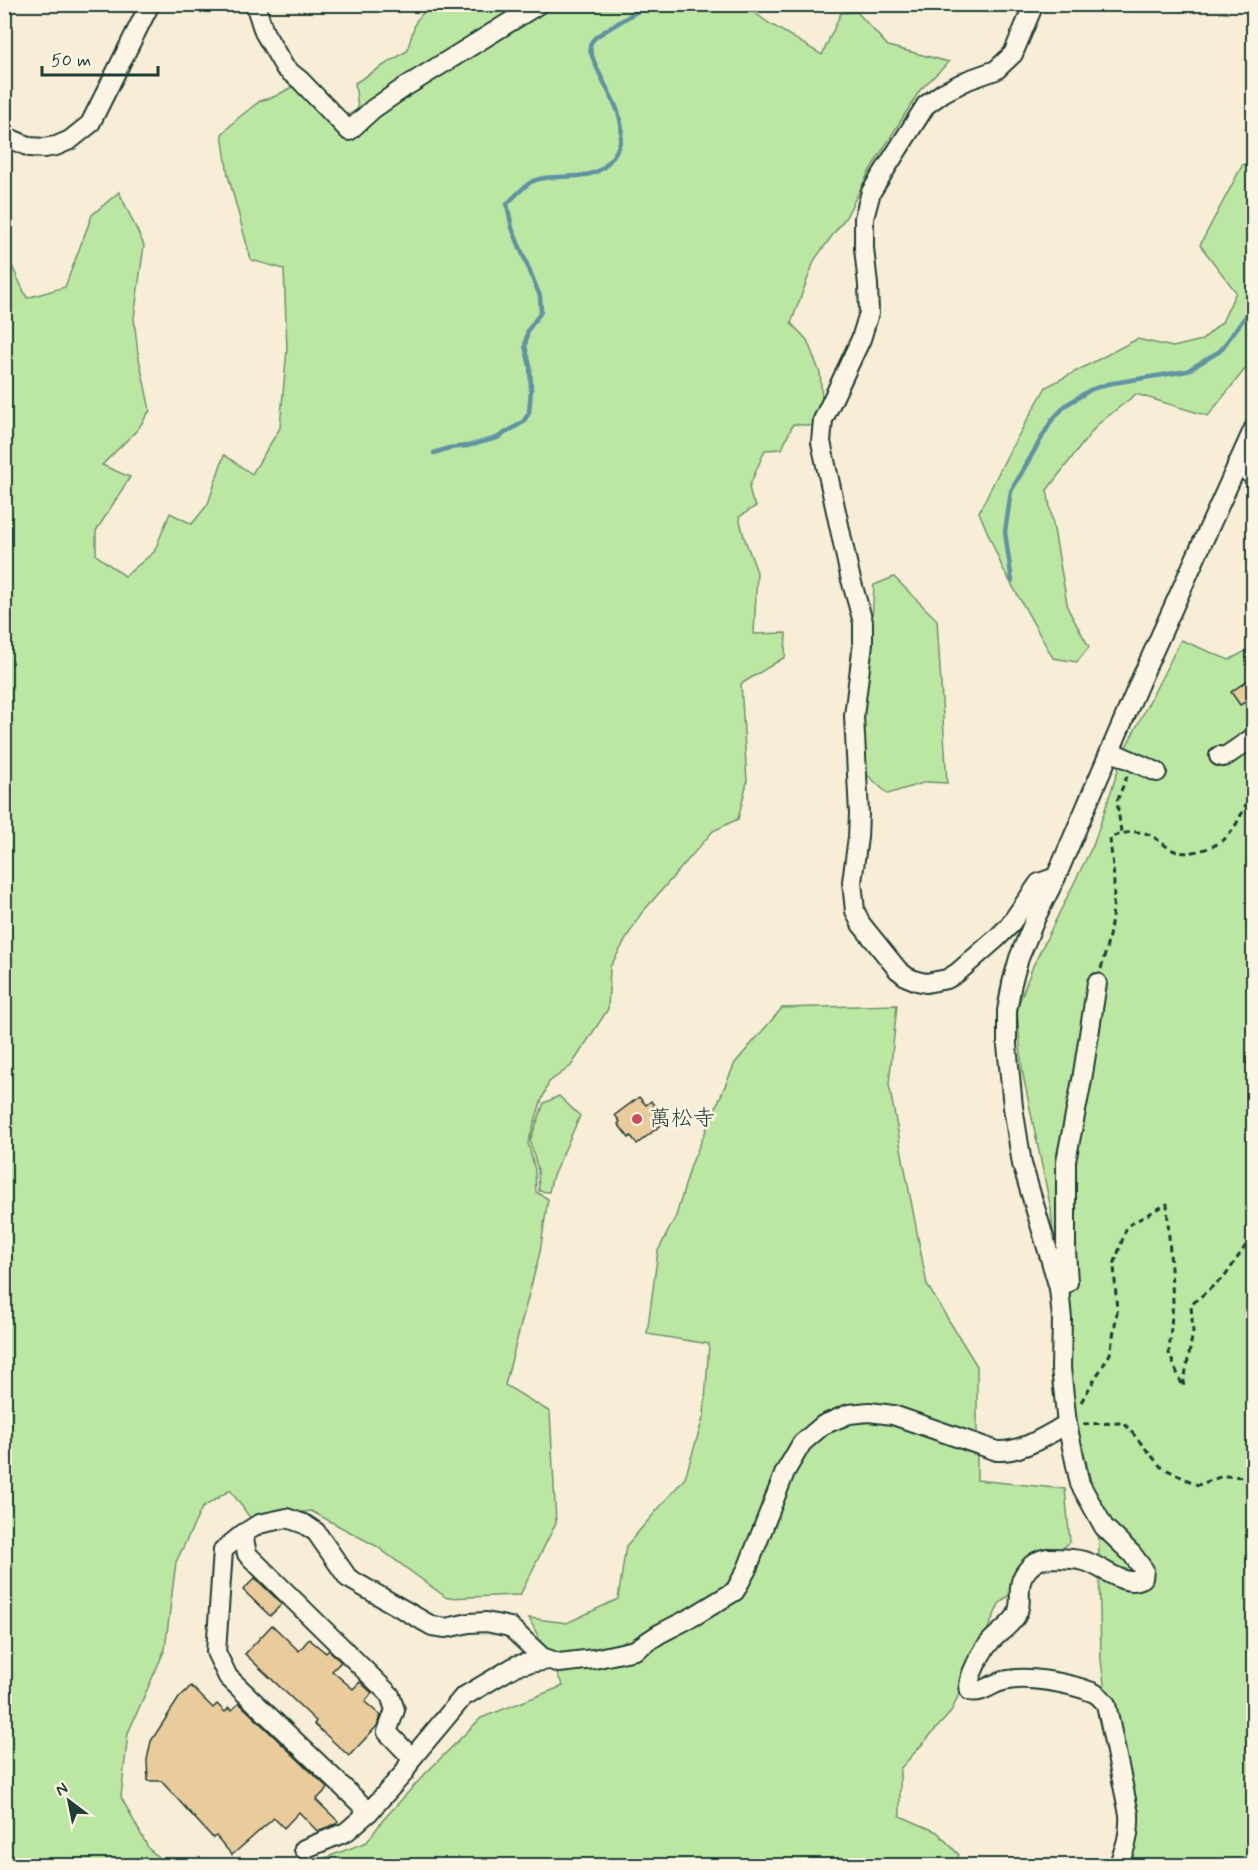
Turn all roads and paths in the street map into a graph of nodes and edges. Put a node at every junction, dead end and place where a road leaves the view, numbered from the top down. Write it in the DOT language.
graph roads {
  1 [pos="150,4"];
  2 [pos="255,4"];
  3 [pos="539,4"];
  4 [pos="1034,4"];
  5 [pos="4,136"];
  6 [pos="1254,428"];
  7 [pos="1237,464"];
  8 [pos="1254,478"];
  9 [pos="1254,736"];
  10 [pos="1110,751"];
  11 [pos="1219,756"];
  12 [pos="1157,772"];
  13 [pos="1127,775"];
  14 [pos="1254,795"];
  15 [pos="1121,832"];
  16 [pos="1056,877"];
  17 [pos="1096,983"];
  18 [pos="1254,1233"];
  19 [pos="1059,1288"];
  20 [pos="1067,1424"];
  21 [pos="1254,1468"];
  22 [pos="243,1534"];
  23 [pos="549,1660"];
  24 [pos="412,1758"];
  25 [pos="369,1812"];
  26 [pos="304,1849"];
  27 [pos="1118,1866"];
  1 -- 5 [label="street"];
  2 -- 3 [label="street"];
  4 -- 16 [label="street"];
  6 -- 7 [label="street"];
  7 -- 8 [label="street"];
  7 -- 10 [label="street"];
  9 -- 11 [label="street"];
  10 -- 12 [label="street"];
  10 -- 16 [label="street"];
  13 -- 15 [label="path"];
  14 -- 15 [label="path"];
  15 -- 17 [label="path"];
  16 -- 19 [label="street"];
  17 -- 19 [label="street"];
  18 -- 20 [label="path"];
  19 -- 20 [label="street"];
  20 -- 21 [label="path"];
  20 -- 23 [label="street"];
  20 -- 27 [label="street"];
  22 -- 23 [label="street"];
  22 -- 24 [label="street"];
  22 -- 25 [label="street"];
  23 -- 24 [label="street"];
  24 -- 25 [label="street"];
  25 -- 26 [label="street"];
}
